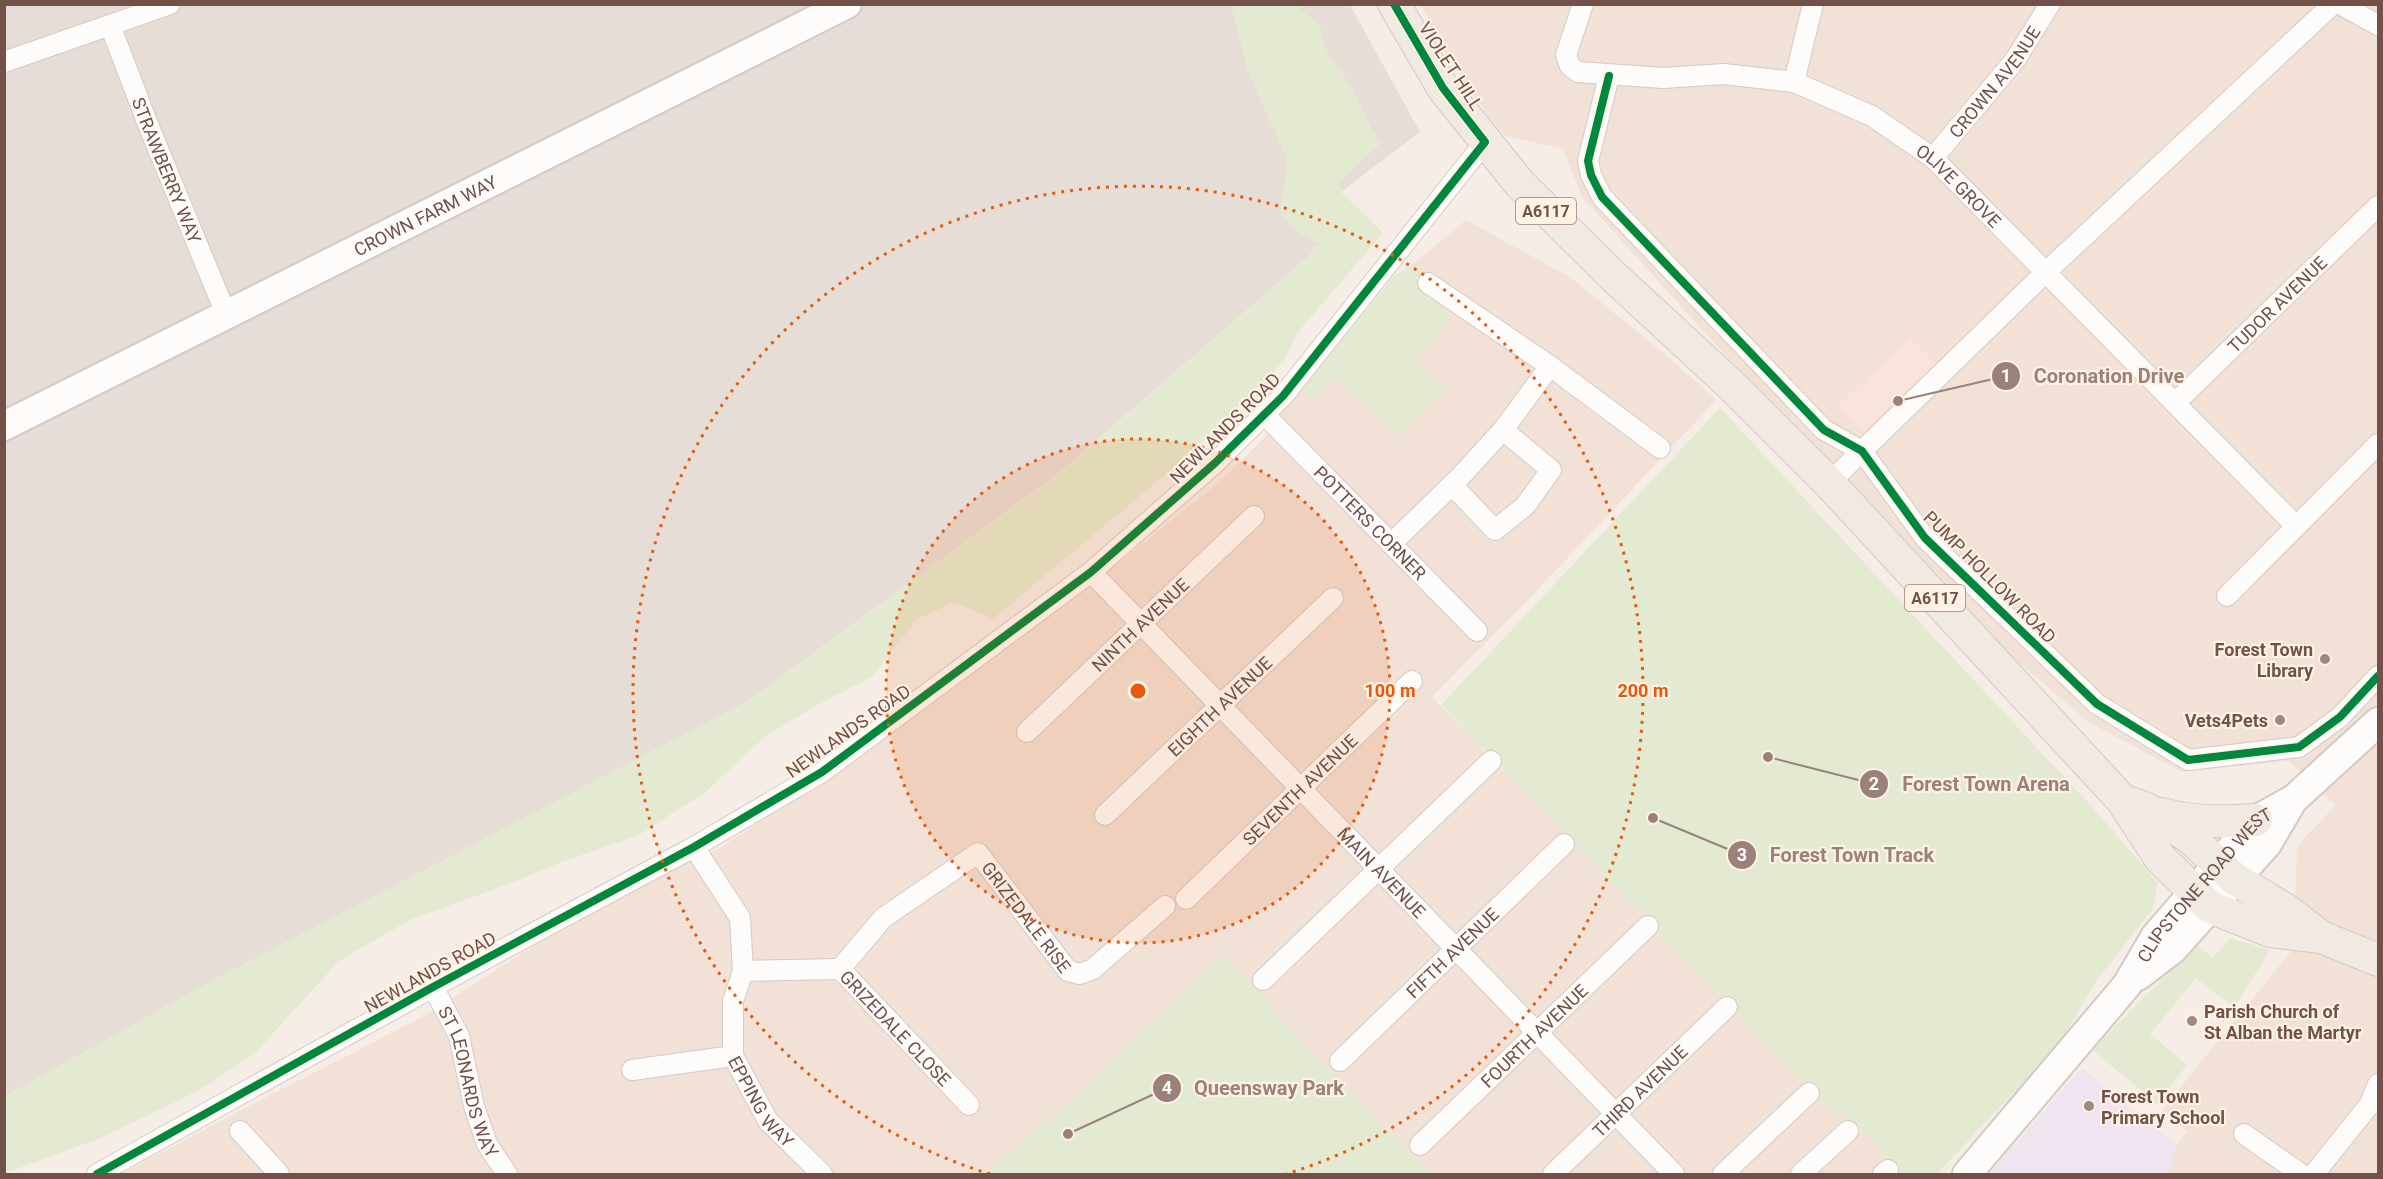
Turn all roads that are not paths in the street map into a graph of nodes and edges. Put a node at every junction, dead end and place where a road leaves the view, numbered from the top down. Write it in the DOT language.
graph roads {
  1 [pos="170,4"];
  2 [pos="1394,4"];
  3 [pos="1813,4"];
  4 [pos="2049,4"];
  5 [pos="2333,4"];
  6 [pos="2340,4"];
  7 [pos="836,7"];
  8 [pos="1582,9"];
  9 [pos="110,25"];
  10 [pos="2379,25"];
  11 [pos="4,62"];
  12 [pos="1609,76"];
  13 [pos="1794,82"];
  14 [pos="1485,142"];
  15 [pos="1933,158"];
  16 [pos="2379,206"];
  17 [pos="2046,272"];
  18 [pos="1428,283"];
  19 [pos="226,314"];
  20 [pos="1550,366"];
  21 [pos="2175,403"];
  22 [pos="1264,414"];
  23 [pos="4,426"];
  24 [pos="1503,430"];
  25 [pos="2379,444"];
  26 [pos="1660,448"];
  27 [pos="1862,451"];
  28 [pos="1829,483"];
  29 [pos="1452,485"];
  30 [pos="1254,516"];
  31 [pos="2296,526"];
  32 [pos="1391,544"];
  33 [pos="1090,572"];
  34 [pos="2227,596"];
  35 [pos="1333,598"];
  36 [pos="1140,623"];
  37 [pos="1477,631"];
  38 [pos="2379,676"];
  39 [pos="1412,681"];
  40 [pos="1219,704"];
  41 [pos="2379,722"];
  42 [pos="1026,732"];
  43 [pos="1491,761"];
  44 [pos="1301,789"];
  45 [pos="2294,798"];
  46 [pos="2134,805"];
  47 [pos="1105,815"];
  48 [pos="2256,820"];
  49 [pos="1564,844"];
  50 [pos="694,847"];
  51 [pos="1379,870"];
  52 [pos="2213,884"];
  53 [pos="1186,899"];
  54 [pos="1165,906"];
  55 [pos="1648,926"];
  56 [pos="1456,950"];
  57 [pos="2379,960"];
  58 [pos="840,969"];
  59 [pos="743,971"];
  60 [pos="1263,980"];
  61 [pos="434,987"];
  62 [pos="1727,1007"];
  63 [pos="1536,1032"];
  64 [pos="733,1056"];
  65 [pos="1340,1060"];
  66 [pos="632,1070"];
  67 [pos="2379,1084"];
  68 [pos="1809,1093"];
  69 [pos="969,1105"];
  70 [pos="1615,1113"];
  71 [pos="240,1131"];
  72 [pos="1848,1131"];
  73 [pos="2244,1134"];
  74 [pos="1420,1144"];
  75 [pos="97,1174"];
  76 [pos="279,1174"];
  77 [pos="507,1174"];
  78 [pos="822,1174"];
  79 [pos="1552,1174"];
  80 [pos="1674,1174"];
  81 [pos="1723,1174"];
  82 [pos="1801,1174"];
  83 [pos="1967,1174"];
  84 [pos="2301,1174"];
  85 [pos="2314,1174"];
  1 -- 9 [label="street"];
  2 -- 14 [label="main road, VIOLET HILL / A6117"];
  3 -- 13 [label="street"];
  4 -- 15 [label="street, CROWN AVENUE"];
  5 -- 17 [label="street"];
  6 -- 10 [label="street"];
  7 -- 19 [label="street, CROWN FARM WAY"];
  8 -- 12 [label="street, OLIVE GROVE"];
  9 -- 11 [label="street"];
  9 -- 19 [label="street, STRAWBERRY WAY"];
  12 -- 13 [label="street, OLIVE GROVE"];
  12 -- 27 [label="street, PUMP HOLLOW ROAD"];
  13 -- 15 [label="street, OLIVE GROVE"];
  14 -- 22 [label="street, NEWLANDS ROAD"];
  14 -- 28 [label="main road, A6117"];
  15 -- 17 [label="street, OLIVE GROVE"];
  16 -- 21 [label="street, TUDOR AVENUE"];
  17 -- 21 [label="street, OLIVE GROVE"];
  17 -- 27 [label="street"];
  18 -- 20 [label="street"];
  19 -- 23 [label="street, CROWN FARM WAY"];
  20 -- 24 [label="street"];
  20 -- 26 [label="street"];
  21 -- 31 [label="street, OLIVE GROVE"];
  22 -- 32 [label="street, POTTERS CORNER"];
  22 -- 33 [label="street, NEWLANDS ROAD"];
  24 -- 29 [label="street"];
  24 -- 29 [label="street"];
  25 -- 31 [label="street"];
  27 -- 28 [label="street"];
  27 -- 38 [label="street, PUMP HOLLOW ROAD"];
  28 -- 46 [label="main road, A6117"];
  29 -- 32 [label="street"];
  30 -- 36 [label="street, NINTH AVENUE"];
  31 -- 34 [label="street"];
  32 -- 37 [label="street, POTTERS CORNER"];
  33 -- 36 [label="street, MAIN AVENUE"];
  33 -- 50 [label="street, NEWLANDS ROAD"];
  35 -- 40 [label="street, EIGHTH AVENUE"];
  36 -- 40 [label="street, MAIN AVENUE"];
  36 -- 42 [label="street, NINTH AVENUE"];
  39 -- 44 [label="street, SEVENTH AVENUE"];
  40 -- 44 [label="street, MAIN AVENUE"];
  40 -- 47 [label="street, EIGHTH AVENUE"];
  41 -- 45 [label="street, CLIPSTONE ROAD WEST"];
  43 -- 51 [label="street"];
  44 -- 51 [label="street, MAIN AVENUE"];
  44 -- 53 [label="street, SEVENTH AVENUE"];
  45 -- 48 [label="street, CLIPSTONE ROAD WEST"];
  45 -- 52 [label="street, CLIPSTONE ROAD WEST"];
  46 -- 48 [label="main road"];
  46 -- 52 [label="main road, A6117"];
  48 -- 52 [label="street, CLIPSTONE ROAD WEST"];
  49 -- 56 [label="street, FIFTH AVENUE"];
  50 -- 59 [label="street, EPPING WAY"];
  50 -- 61 [label="street, NEWLANDS ROAD"];
  51 -- 56 [label="street, MAIN AVENUE"];
  51 -- 60 [label="street"];
  52 -- 57 [label="main road, A6117"];
  52 -- 83 [label="street, CLIPSTONE ROAD WEST"];
  54 -- 58 [label="street, GRIZEDALE RISE"];
  55 -- 63 [label="street, FOURTH AVENUE"];
  56 -- 63 [label="street, MAIN AVENUE"];
  56 -- 65 [label="street, FIFTH AVENUE"];
  58 -- 59 [label="street, GRIZEDALE CLOSE"];
  58 -- 69 [label="street, GRIZEDALE CLOSE"];
  59 -- 64 [label="street, EPPING WAY"];
  61 -- 75 [label="street, NEWLANDS ROAD"];
  61 -- 77 [label="street, ST LEONARDS WAY"];
  62 -- 70 [label="street, THIRD AVENUE"];
  63 -- 70 [label="street, MAIN AVENUE"];
  63 -- 74 [label="street, FOURTH AVENUE"];
  64 -- 66 [label="street"];
  64 -- 78 [label="street, EPPING WAY"];
  67 -- 85 [label="street"];
  68 -- 81 [label="street"];
  70 -- 79 [label="street, THIRD AVENUE"];
  70 -- 80 [label="street, MAIN AVENUE"];
  71 -- 76 [label="street"];
  72 -- 82 [label="street"];
  73 -- 84 [label="street"];
}
